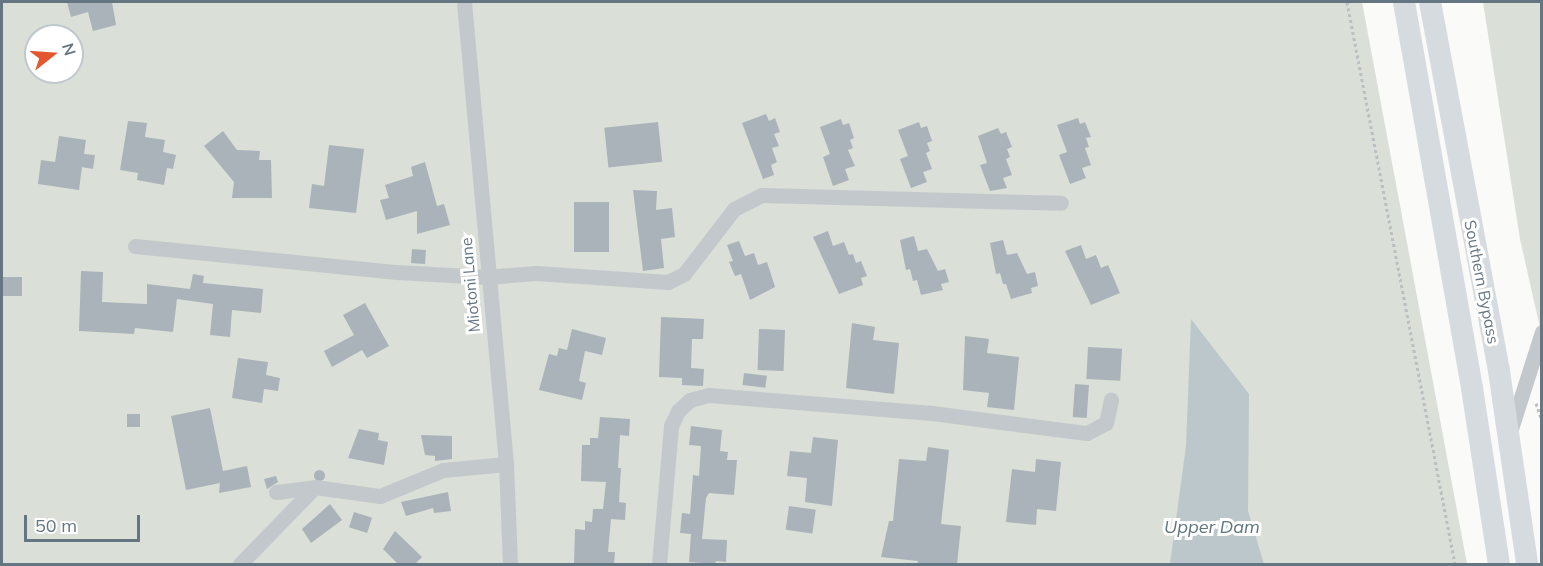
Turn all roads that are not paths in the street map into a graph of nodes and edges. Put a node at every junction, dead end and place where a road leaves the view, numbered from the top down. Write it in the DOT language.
graph roads {
  1 [pos="464,2"];
  2 [pos="1404,2"];
  3 [pos="1430,2"];
  4 [pos="1061,203"];
  5 [pos="135,246"];
  6 [pos="487,277"];
  7 [pos="1542,332"];
  8 [pos="1111,400"];
  9 [pos="1508,436"];
  10 [pos="506,464"];
  11 [pos="315,487"];
  12 [pos="276,492"];
  13 [pos="240,564"];
  14 [pos="510,564"];
  15 [pos="659,564"];
  16 [pos="1499,564"];
  17 [pos="1527,564"];
  1 -- 6 [label="street, Miotoni Lane"];
  2 -- 16 [label="highway, Southern Bypass"];
  3 -- 9 [label="highway, Southern Bypass"];
  4 -- 6 [label="street"];
  5 -- 6 [label="street"];
  6 -- 10 [label="street, Miotoni Lane"];
  7 -- 9 [label="street"];
  8 -- 15 [label="street"];
  9 -- 17 [label="highway, Southern Bypass"];
  10 -- 11 [label="street"];
  10 -- 14 [label="street, Miotoni Lane"];
  11 -- 12 [label="street"];
  11 -- 13 [label="street"];
}
